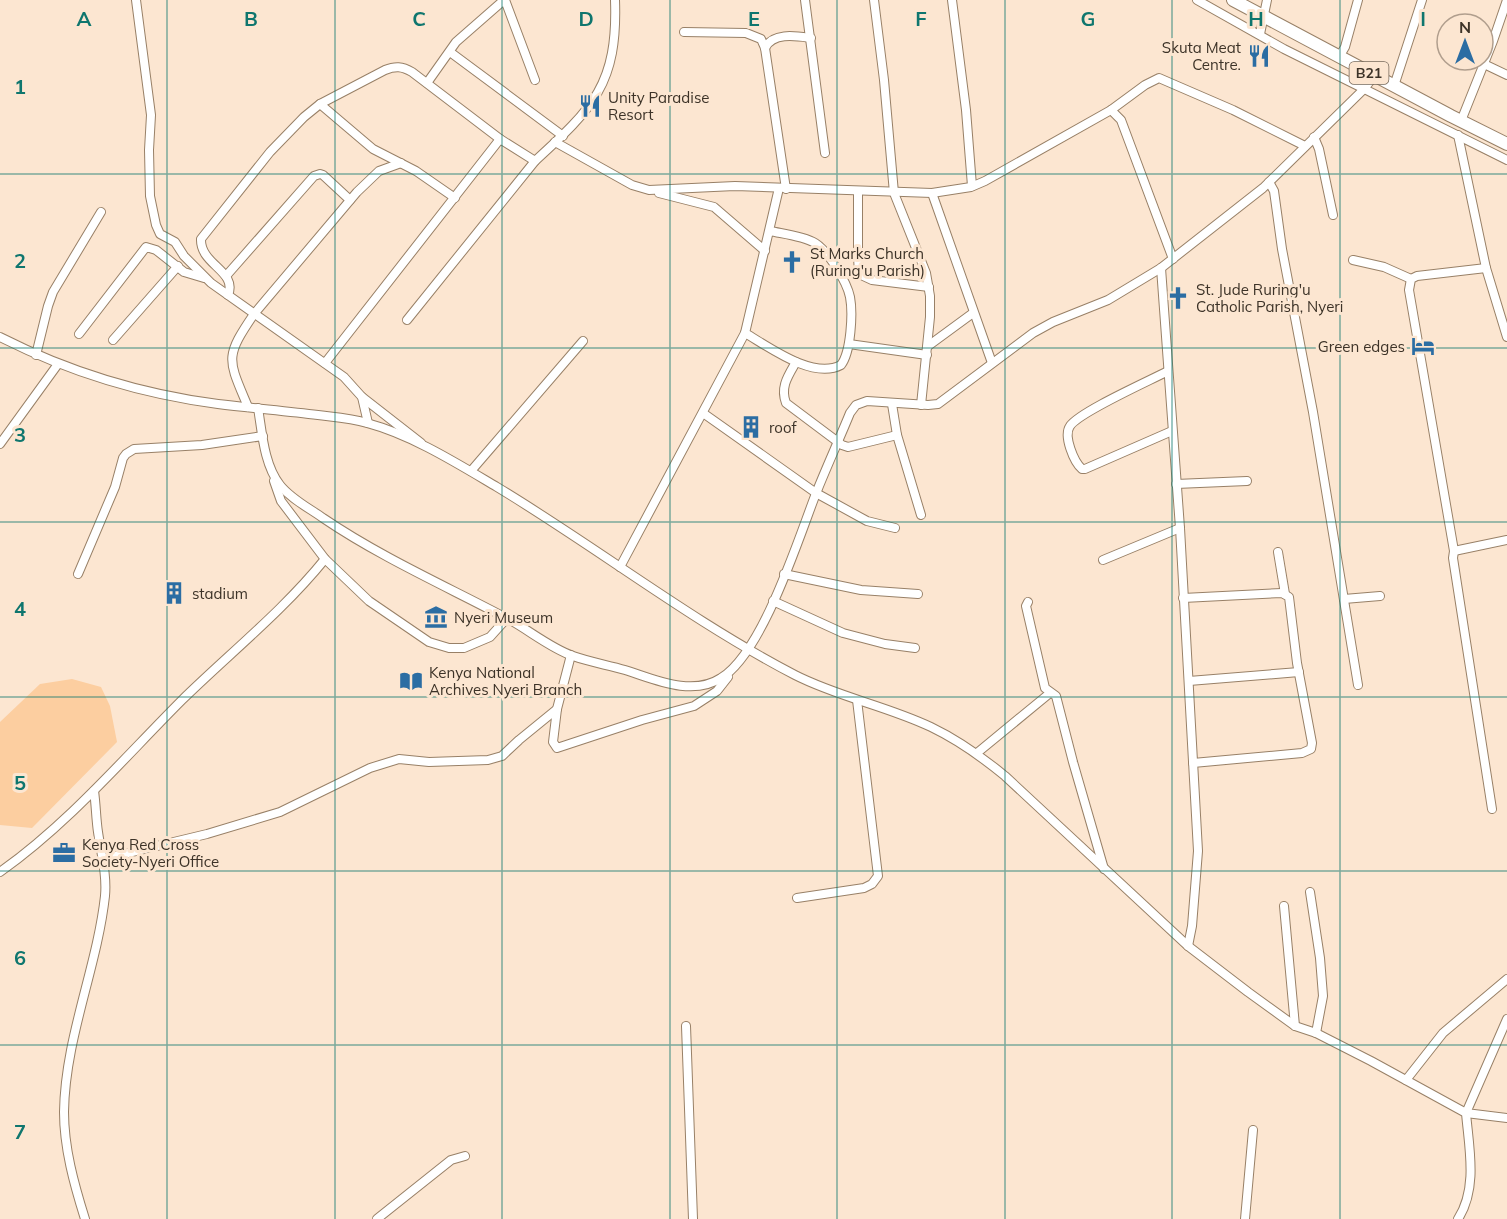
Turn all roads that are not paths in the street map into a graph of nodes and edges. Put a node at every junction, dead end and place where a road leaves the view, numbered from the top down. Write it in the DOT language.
graph roads {
  1 [pos="136,0"];
  2 [pos="504,0"];
  3 [pos="615,0"];
  4 [pos="805,0"];
  5 [pos="874,0"];
  6 [pos="952,0"];
  7 [pos="1197,0"];
  8 [pos="1233,0"];
  9 [pos="1267,0"];
  10 [pos="1358,0"];
  11 [pos="1422,0"];
  12 [pos="1507,0"];
  13 [pos="1264,16"];
  14 [pos="684,32"];
  15 [pos="1495,33"];
  16 [pos="1260,34"];
  17 [pos="811,38"];
  18 [pos="765,48"];
  19 [pos="450,52"];
  20 [pos="1339,57"];
  21 [pos="1481,72"];
  22 [pos="1374,75"];
  23 [pos="535,80"];
  24 [pos="427,83"];
  25 [pos="1394,86"];
  26 [pos="1364,89"];
  27 [pos="320,104"];
  28 [pos="1112,110"];
  29 [pos="1441,111"];
  30 [pos="1461,121"];
  31 [pos="1435,124"];
  32 [pos="1458,135"];
  33 [pos="563,136"];
  34 [pos="1314,137"];
  35 [pos="500,140"];
  36 [pos="555,142"];
  37 [pos="1507,144"];
  38 [pos="1305,146"];
  39 [pos="378,152"];
  40 [pos="825,153"];
  41 [pos="1507,160"];
  42 [pos="535,161"];
  43 [pos="401,163"];
  44 [pos="379,171"];
  45 [pos="1269,182"];
  46 [pos="972,186"];
  47 [pos="783,188"];
  48 [pos="647,189"];
  49 [pos="858,192"];
  50 [pos="894,193"];
  51 [pos="932,193"];
  52 [pos="454,198"];
  53 [pos="350,200"];
  54 [pos="101,212"];
  55 [pos="1333,215"];
  56 [pos="770,231"];
  57 [pos="765,251"];
  58 [pos="1173,259"];
  59 [pos="1353,260"];
  60 [pos="178,266"];
  61 [pos="1161,268"];
  62 [pos="1486,268"];
  63 [pos="226,276"];
  64 [pos="208,279"];
  65 [pos="1411,279"];
  66 [pos="929,287"];
  67 [pos="228,295"];
  68 [pos="973,313"];
  69 [pos="254,314"];
  70 [pos="407,320"];
  71 [pos="745,333"];
  72 [pos="79,334"];
  73 [pos="0,337"];
  74 [pos="1507,337"];
  75 [pos="113,340"];
  76 [pos="583,341"];
  77 [pos="849,344"];
  78 [pos="927,350"];
  79 [pos="36,355"];
  80 [pos="796,362"];
  81 [pos="325,363"];
  82 [pos="992,363"];
  83 [pos="58,364"];
  84 [pos="1168,371"];
  85 [pos="362,396"];
  86 [pos="892,404"];
  87 [pos="921,405"];
  88 [pos="248,407"];
  89 [pos="258,408"];
  90 [pos="704,413"];
  91 [pos="368,423"];
  92 [pos="691,428"];
  93 [pos="1172,431"];
  94 [pos="897,435"];
  95 [pos="263,436"];
  96 [pos="838,442"];
  97 [pos="0,444"];
  98 [pos="425,447"];
  99 [pos="270,468"];
  100 [pos="471,471"];
  101 [pos="1247,481"];
  102 [pos="1176,484"];
  103 [pos="816,493"];
  104 [pos="921,515"];
  105 [pos="895,528"];
  106 [pos="1180,528"];
  107 [pos="1507,540"];
  108 [pos="1455,551"];
  109 [pos="1278,552"];
  110 [pos="325,559"];
  111 [pos="1103,560"];
  112 [pos="620,567"];
  113 [pos="78,574"];
  114 [pos="784,574"];
  115 [pos="918,594"];
  116 [pos="1285,594"];
  117 [pos="1380,596"];
  118 [pos="1183,598"];
  119 [pos="1344,599"];
  120 [pos="773,602"];
  121 [pos="1028,602"];
  122 [pos="507,618"];
  123 [pos="915,648"];
  124 [pos="750,649"];
  125 [pos="571,656"];
  126 [pos="733,670"];
  127 [pos="1299,672"];
  128 [pos="1189,681"];
  129 [pos="1358,685"];
  130 [pos="1050,693"];
  131 [pos="857,700"];
  132 [pos="557,709"];
  133 [pos="977,753"];
  134 [pos="1193,763"];
  135 [pos="94,791"];
  136 [pos="1492,809"];
  137 [pos="103,859"];
  138 [pos="1104,869"];
  139 [pos="0,872"];
  140 [pos="1310,892"];
  141 [pos="797,898"];
  142 [pos="1284,906"];
  143 [pos="1188,946"];
  144 [pos="1507,979"];
  145 [pos="1507,1018"];
  146 [pos="686,1026"];
  147 [pos="1295,1026"];
  148 [pos="1316,1033"];
  149 [pos="1406,1080"];
  150 [pos="1466,1113"];
  151 [pos="1507,1118"];
  152 [pos="1253,1130"];
  153 [pos="465,1156"];
  154 [pos="85,1219"];
  155 [pos="377,1219"];
  156 [pos="693,1219"];
  157 [pos="1245,1219"];
  158 [pos="1458,1219"];
  1 -- 64 [label="street"];
  2 -- 19 [label="street"];
  2 -- 23 [label="street"];
  3 -- 33 [label="street"];
  4 -- 17 [label="street"];
  5 -- 50 [label="street"];
  6 -- 46 [label="street"];
  7 -- 16 [label="street"];
  8 -- 13 [label="highway, B21"];
  9 -- 13 [label="street"];
  10 -- 20 [label="street"];
  11 -- 25 [label="street"];
  12 -- 15 [label="street"];
  13 -- 16 [label="street"];
  13 -- 20 [label="highway, B21"];
  14 -- 18 [label="street"];
  16 -- 26 [label="street"];
  17 -- 18 [label="street"];
  17 -- 40 [label="street"];
  18 -- 47 [label="street"];
  19 -- 24 [label="street"];
  19 -- 33 [label="street"];
  20 -- 22 [label="highway, B21"];
  21 -- 30 [label="street"];
  22 -- 25 [label="highway, B21"];
  22 -- 26 [label="street"];
  24 -- 27 [label="street"];
  24 -- 35 [label="street"];
  25 -- 29 [label="highway, B21"];
  26 -- 31 [label="street"];
  26 -- 34 [label="street"];
  27 -- 39 [label="street"];
  27 -- 63 [label="street"];
  28 -- 38 [label="street"];
  28 -- 46 [label="street"];
  28 -- 58 [label="street"];
  29 -- 30 [label="highway, B21"];
  29 -- 31 [label="street"];
  30 -- 37 [label="highway, B21"];
  31 -- 32 [label="street"];
  32 -- 41 [label="street"];
  32 -- 62 [label="street"];
  33 -- 36 [label="street"];
  34 -- 38 [label="street"];
  34 -- 55 [label="street"];
  35 -- 42 [label="street"];
  35 -- 52 [label="street"];
  36 -- 42 [label="street"];
  36 -- 48 [label="street"];
  38 -- 45 [label="street"];
  39 -- 43 [label="street"];
  39 -- 44 [label="street"];
  42 -- 70 [label="street"];
  43 -- 44 [label="street"];
  43 -- 52 [label="street"];
  44 -- 53 [label="street"];
  45 -- 58 [label="street"];
  45 -- 119 [label="street"];
  46 -- 51 [label="street"];
  47 -- 48 [label="street"];
  47 -- 49 [label="street"];
  47 -- 56 [label="street"];
  48 -- 57 [label="street"];
  49 -- 50 [label="street"];
  49 -- 66 [label="street"];
  50 -- 51 [label="street"];
  50 -- 66 [label="street"];
  51 -- 68 [label="street"];
  52 -- 81 [label="street"];
  53 -- 63 [label="street"];
  53 -- 69 [label="street"];
  54 -- 79 [label="street"];
  56 -- 57 [label="street"];
  56 -- 77 [label="street"];
  57 -- 71 [label="street"];
  58 -- 61 [label="street"];
  59 -- 65 [label="street"];
  60 -- 64 [label="street"];
  60 -- 72 [label="street"];
  60 -- 75 [label="street"];
  61 -- 82 [label="street"];
  61 -- 84 [label="street"];
  62 -- 65 [label="street"];
  62 -- 74 [label="street"];
  63 -- 67 [label="street"];
  64 -- 67 [label="street"];
  65 -- 108 [label="street"];
  66 -- 78 [label="street"];
  67 -- 69 [label="street"];
  68 -- 78 [label="street"];
  68 -- 82 [label="street"];
  69 -- 81 [label="street"];
  69 -- 88 [label="street"];
  71 -- 80 [label="street"];
  71 -- 90 [label="street"];
  73 -- 79 [label="street"];
  76 -- 100 [label="street"];
  77 -- 78 [label="street"];
  77 -- 80 [label="street"];
  78 -- 87 [label="street"];
  79 -- 83 [label="street"];
  80 -- 96 [label="street"];
  81 -- 85 [label="street"];
  82 -- 87 [label="street"];
  83 -- 88 [label="street"];
  83 -- 97 [label="street"];
  84 -- 93 [label="street"];
  84 -- 93 [label="street"];
  85 -- 91 [label="street"];
  85 -- 98 [label="street"];
  86 -- 87 [label="street"];
  86 -- 94 [label="street"];
  86 -- 96 [label="street"];
  88 -- 89 [label="street"];
  89 -- 91 [label="street"];
  89 -- 95 [label="street"];
  90 -- 103 [label="street"];
  90 -- 112 [label="street"];
  91 -- 98 [label="street"];
  92 -- 112 [label="street"];
  93 -- 102 [label="street"];
  94 -- 96 [label="street"];
  94 -- 104 [label="street"];
  95 -- 99 [label="street"];
  95 -- 113 [label="street"];
  96 -- 103 [label="street"];
  98 -- 100 [label="street"];
  99 -- 110 [label="street"];
  99 -- 122 [label="street"];
  100 -- 112 [label="street"];
  101 -- 102 [label="street"];
  102 -- 106 [label="street"];
  103 -- 105 [label="street"];
  103 -- 114 [label="street"];
  106 -- 111 [label="street"];
  106 -- 118 [label="street"];
  107 -- 108 [label="street"];
  108 -- 136 [label="street"];
  109 -- 116 [label="street"];
  110 -- 122 [label="street"];
  110 -- 135 [label="street"];
  112 -- 124 [label="street"];
  114 -- 115 [label="street"];
  114 -- 120 [label="street"];
  116 -- 118 [label="street"];
  116 -- 127 [label="street"];
  117 -- 119 [label="street"];
  118 -- 128 [label="street"];
  119 -- 129 [label="street"];
  120 -- 123 [label="street"];
  120 -- 124 [label="street"];
  121 -- 130 [label="street"];
  122 -- 125 [label="street"];
  124 -- 126 [label="street"];
  124 -- 131 [label="street"];
  125 -- 126 [label="street"];
  125 -- 132 [label="street"];
  126 -- 132 [label="street"];
  127 -- 128 [label="street"];
  127 -- 134 [label="street"];
  128 -- 134 [label="street"];
  130 -- 133 [label="street"];
  130 -- 138 [label="street"];
  131 -- 133 [label="street"];
  131 -- 141 [label="street"];
  132 -- 137 [label="street"];
  133 -- 138 [label="street"];
  134 -- 143 [label="street"];
  135 -- 137 [label="street"];
  135 -- 139 [label="street"];
  137 -- 154 [label="street"];
  138 -- 143 [label="street"];
  140 -- 148 [label="street"];
  142 -- 147 [label="street"];
  143 -- 147 [label="street"];
  144 -- 149 [label="street"];
  145 -- 150 [label="street"];
  146 -- 156 [label="street"];
  147 -- 148 [label="street"];
  148 -- 149 [label="street"];
  149 -- 150 [label="street"];
  150 -- 151 [label="street"];
  150 -- 158 [label="street"];
  152 -- 157 [label="street"];
  153 -- 155 [label="street"];
}
